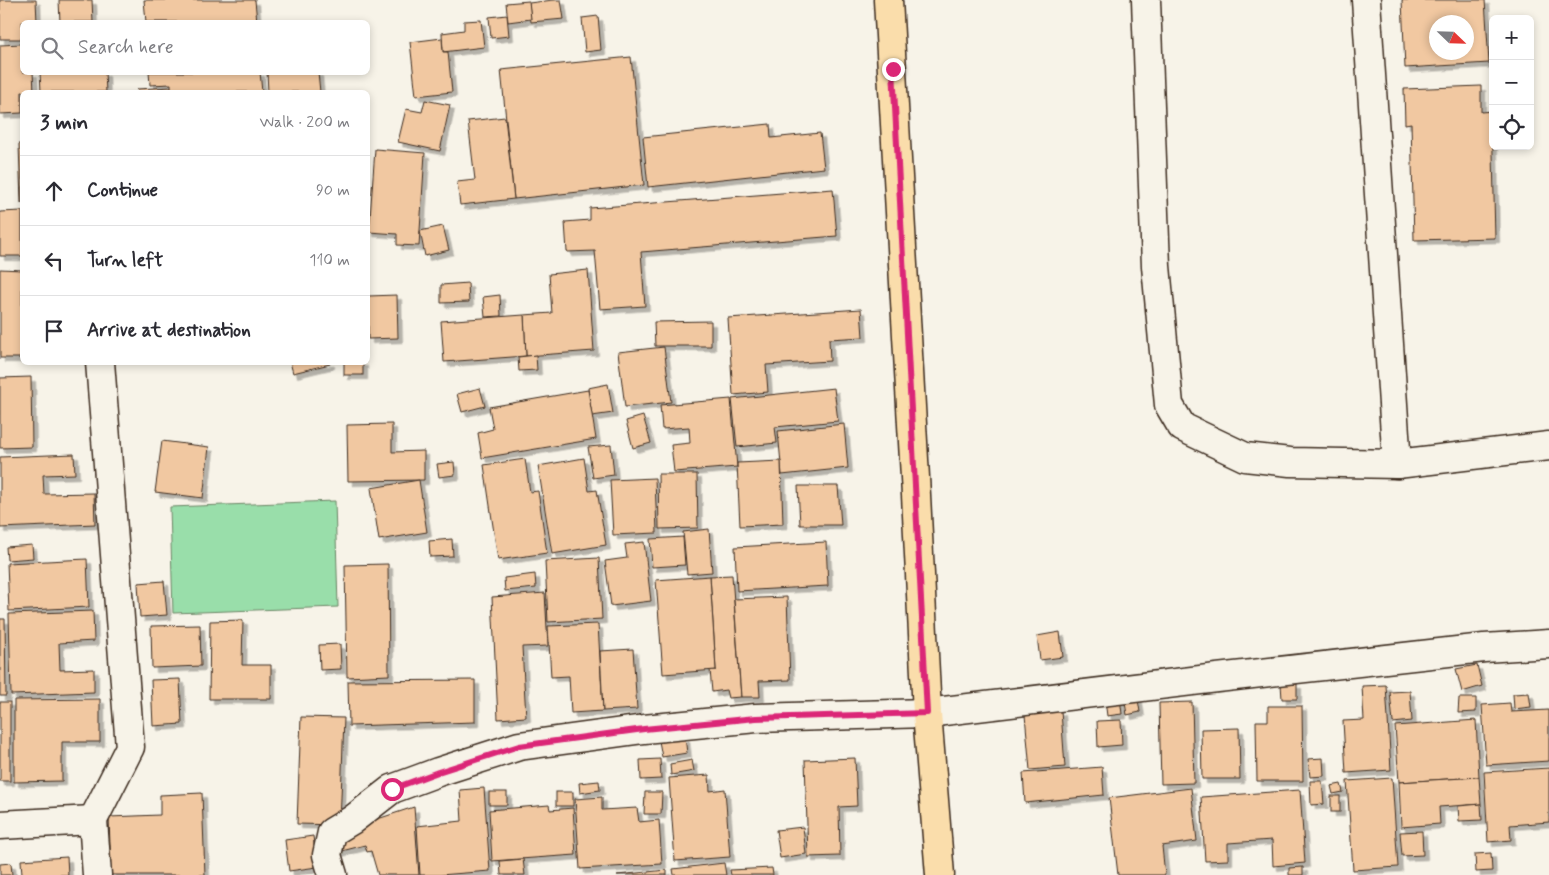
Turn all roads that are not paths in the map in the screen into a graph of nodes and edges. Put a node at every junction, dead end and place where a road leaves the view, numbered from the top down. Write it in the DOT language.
graph roads {
  1 [pos="888,0"];
  2 [pos="1146,0"];
  3 [pos="1366,0"];
  4 [pos="100,365"];
  5 [pos="1549,446"];
  6 [pos="1397,464"];
  7 [pos="1549,644"];
  8 [pos="927,713"];
  9 [pos="93,820"];
  10 [pos="0,825"];
  11 [pos="97,875"];
  12 [pos="333,875"];
  13 [pos="940,875"];
  1 -- 8 [label="main road"];
  2 -- 6 [label="street"];
  3 -- 6 [label="street"];
  4 -- 9 [label="street"];
  5 -- 6 [label="street"];
  7 -- 8 [label="street"];
  8 -- 12 [label="street"];
  8 -- 13 [label="main road"];
  9 -- 10 [label="street"];
  9 -- 11 [label="street"];
}
